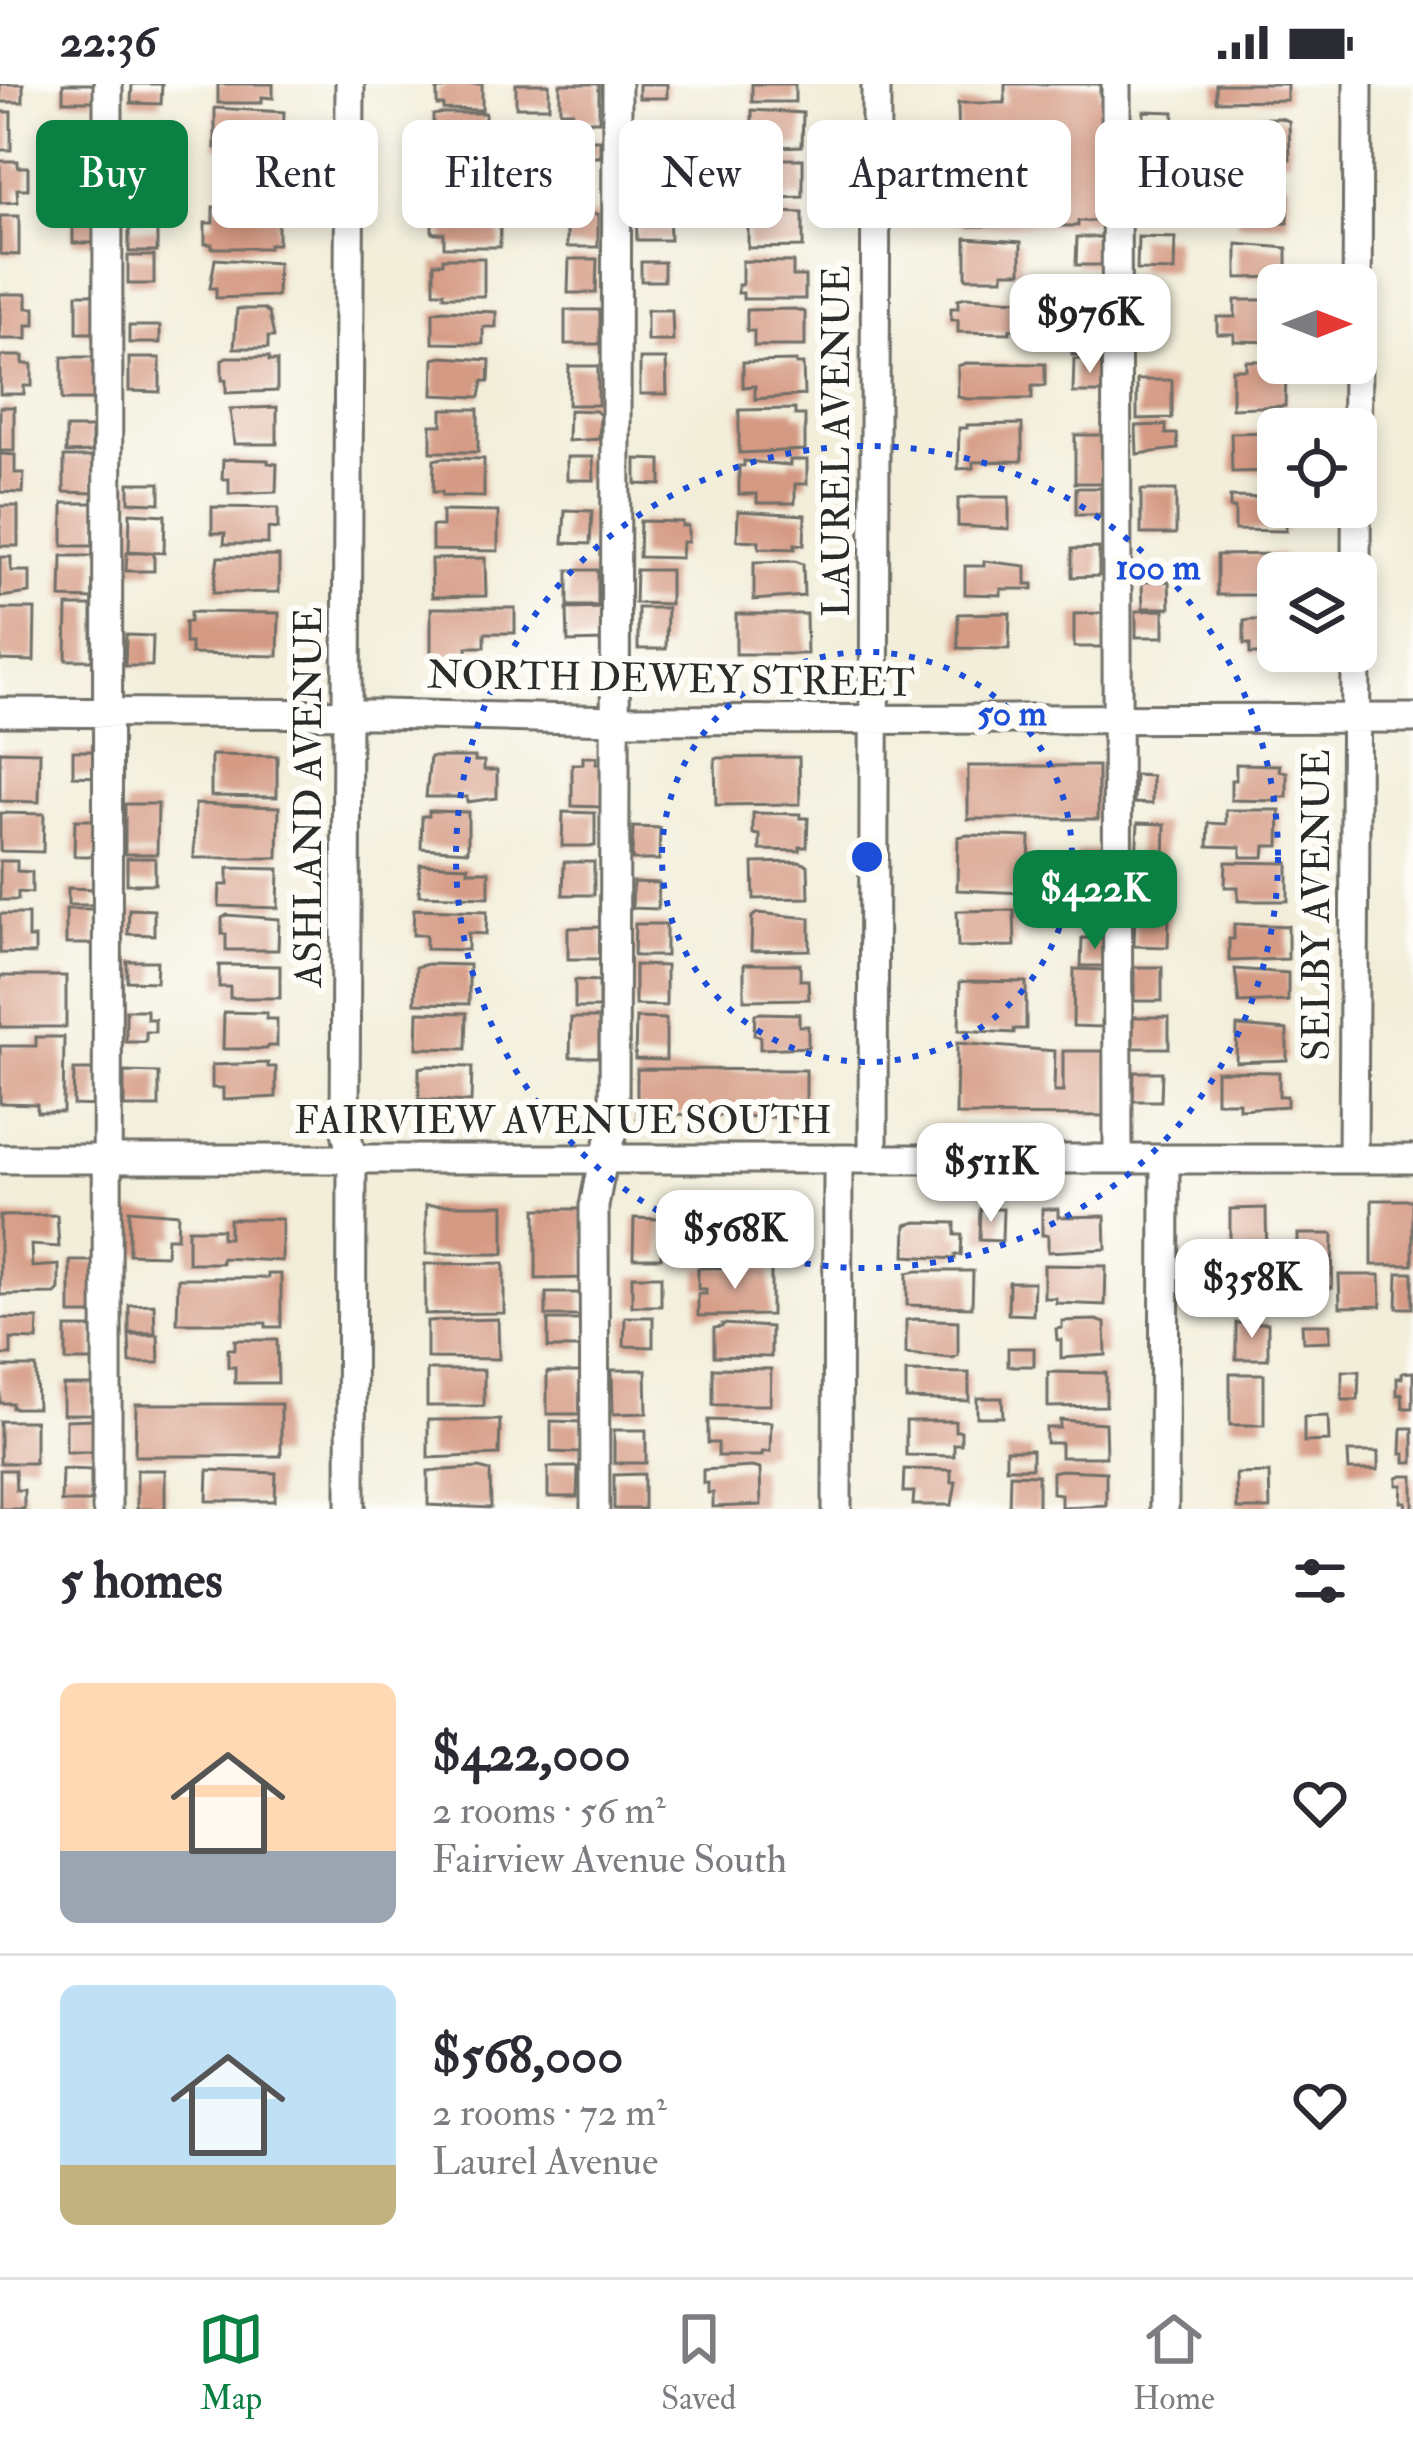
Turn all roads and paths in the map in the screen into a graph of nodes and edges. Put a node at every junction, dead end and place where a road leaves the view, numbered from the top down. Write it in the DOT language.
graph roads {
  1 [pos="108,84"];
  2 [pos="350,84"];
  3 [pos="617,84"];
  4 [pos="876,84"];
  5 [pos="1116,84"];
  6 [pos="1358,84"];
  7 [pos="1356,552"];
  8 [pos="1356,672"];
  9 [pos="0,712"];
  10 [pos="110,712"];
  11 [pos="346,715"];
  12 [pos="1356,716"];
  13 [pos="1413,718"];
  14 [pos="616,720"];
  15 [pos="874,721"];
  16 [pos="1117,722"];
  17 [pos="0,1159"];
  18 [pos="106,1159"];
  19 [pos="352,1159"];
  20 [pos="603,1159"];
  21 [pos="838,1159"];
  22 [pos="873,1159"];
  23 [pos="1118,1159"];
  24 [pos="1165,1159"];
  25 [pos="1353,1159"];
  26 [pos="1413,1160"];
  27 [pos="107,1509"];
  28 [pos="351,1509"];
  29 [pos="595,1509"];
  30 [pos="837,1509"];
  31 [pos="1164,1509"];
  1 -- 10 [label="street"];
  2 -- 11 [label="street, ASHLAND AVENUE"];
  3 -- 14 [label="street"];
  4 -- 15 [label="street, LAUREL AVENUE"];
  5 -- 16 [label="street"];
  6 -- 7 [label="street"];
  8 -- 12 [label="street, SELBY AVENUE"];
  9 -- 10 [label="street, NORTH DEWEY STREET"];
  10 -- 11 [label="street, NORTH DEWEY STREET"];
  10 -- 18 [label="street"];
  11 -- 14 [label="street, NORTH DEWEY STREET"];
  11 -- 19 [label="street, ASHLAND AVENUE"];
  12 -- 13 [label="street, NORTH DEWEY STREET"];
  12 -- 16 [label="street, NORTH DEWEY STREET"];
  12 -- 25 [label="street, SELBY AVENUE"];
  14 -- 15 [label="street, NORTH DEWEY STREET"];
  14 -- 20 [label="street"];
  15 -- 16 [label="street, NORTH DEWEY STREET"];
  15 -- 22 [label="street, LAUREL AVENUE"];
  16 -- 23 [label="street"];
  17 -- 18 [label="street, FAIRVIEW AVENUE SOUTH"];
  18 -- 19 [label="street, FAIRVIEW AVENUE SOUTH"];
  18 -- 27 [label="street"];
  19 -- 20 [label="street, FAIRVIEW AVENUE SOUTH"];
  19 -- 28 [label="street, ASHLAND AVENUE"];
  20 -- 21 [label="street, FAIRVIEW AVENUE SOUTH"];
  20 -- 29 [label="street"];
  21 -- 22 [label="street, FAIRVIEW AVENUE SOUTH"];
  21 -- 30 [label="street"];
  22 -- 23 [label="street, FAIRVIEW AVENUE SOUTH"];
  23 -- 24 [label="street, FAIRVIEW AVENUE SOUTH"];
  24 -- 25 [label="street, FAIRVIEW AVENUE SOUTH"];
  24 -- 31 [label="street"];
  25 -- 26 [label="street, FAIRVIEW AVENUE SOUTH"];
}
